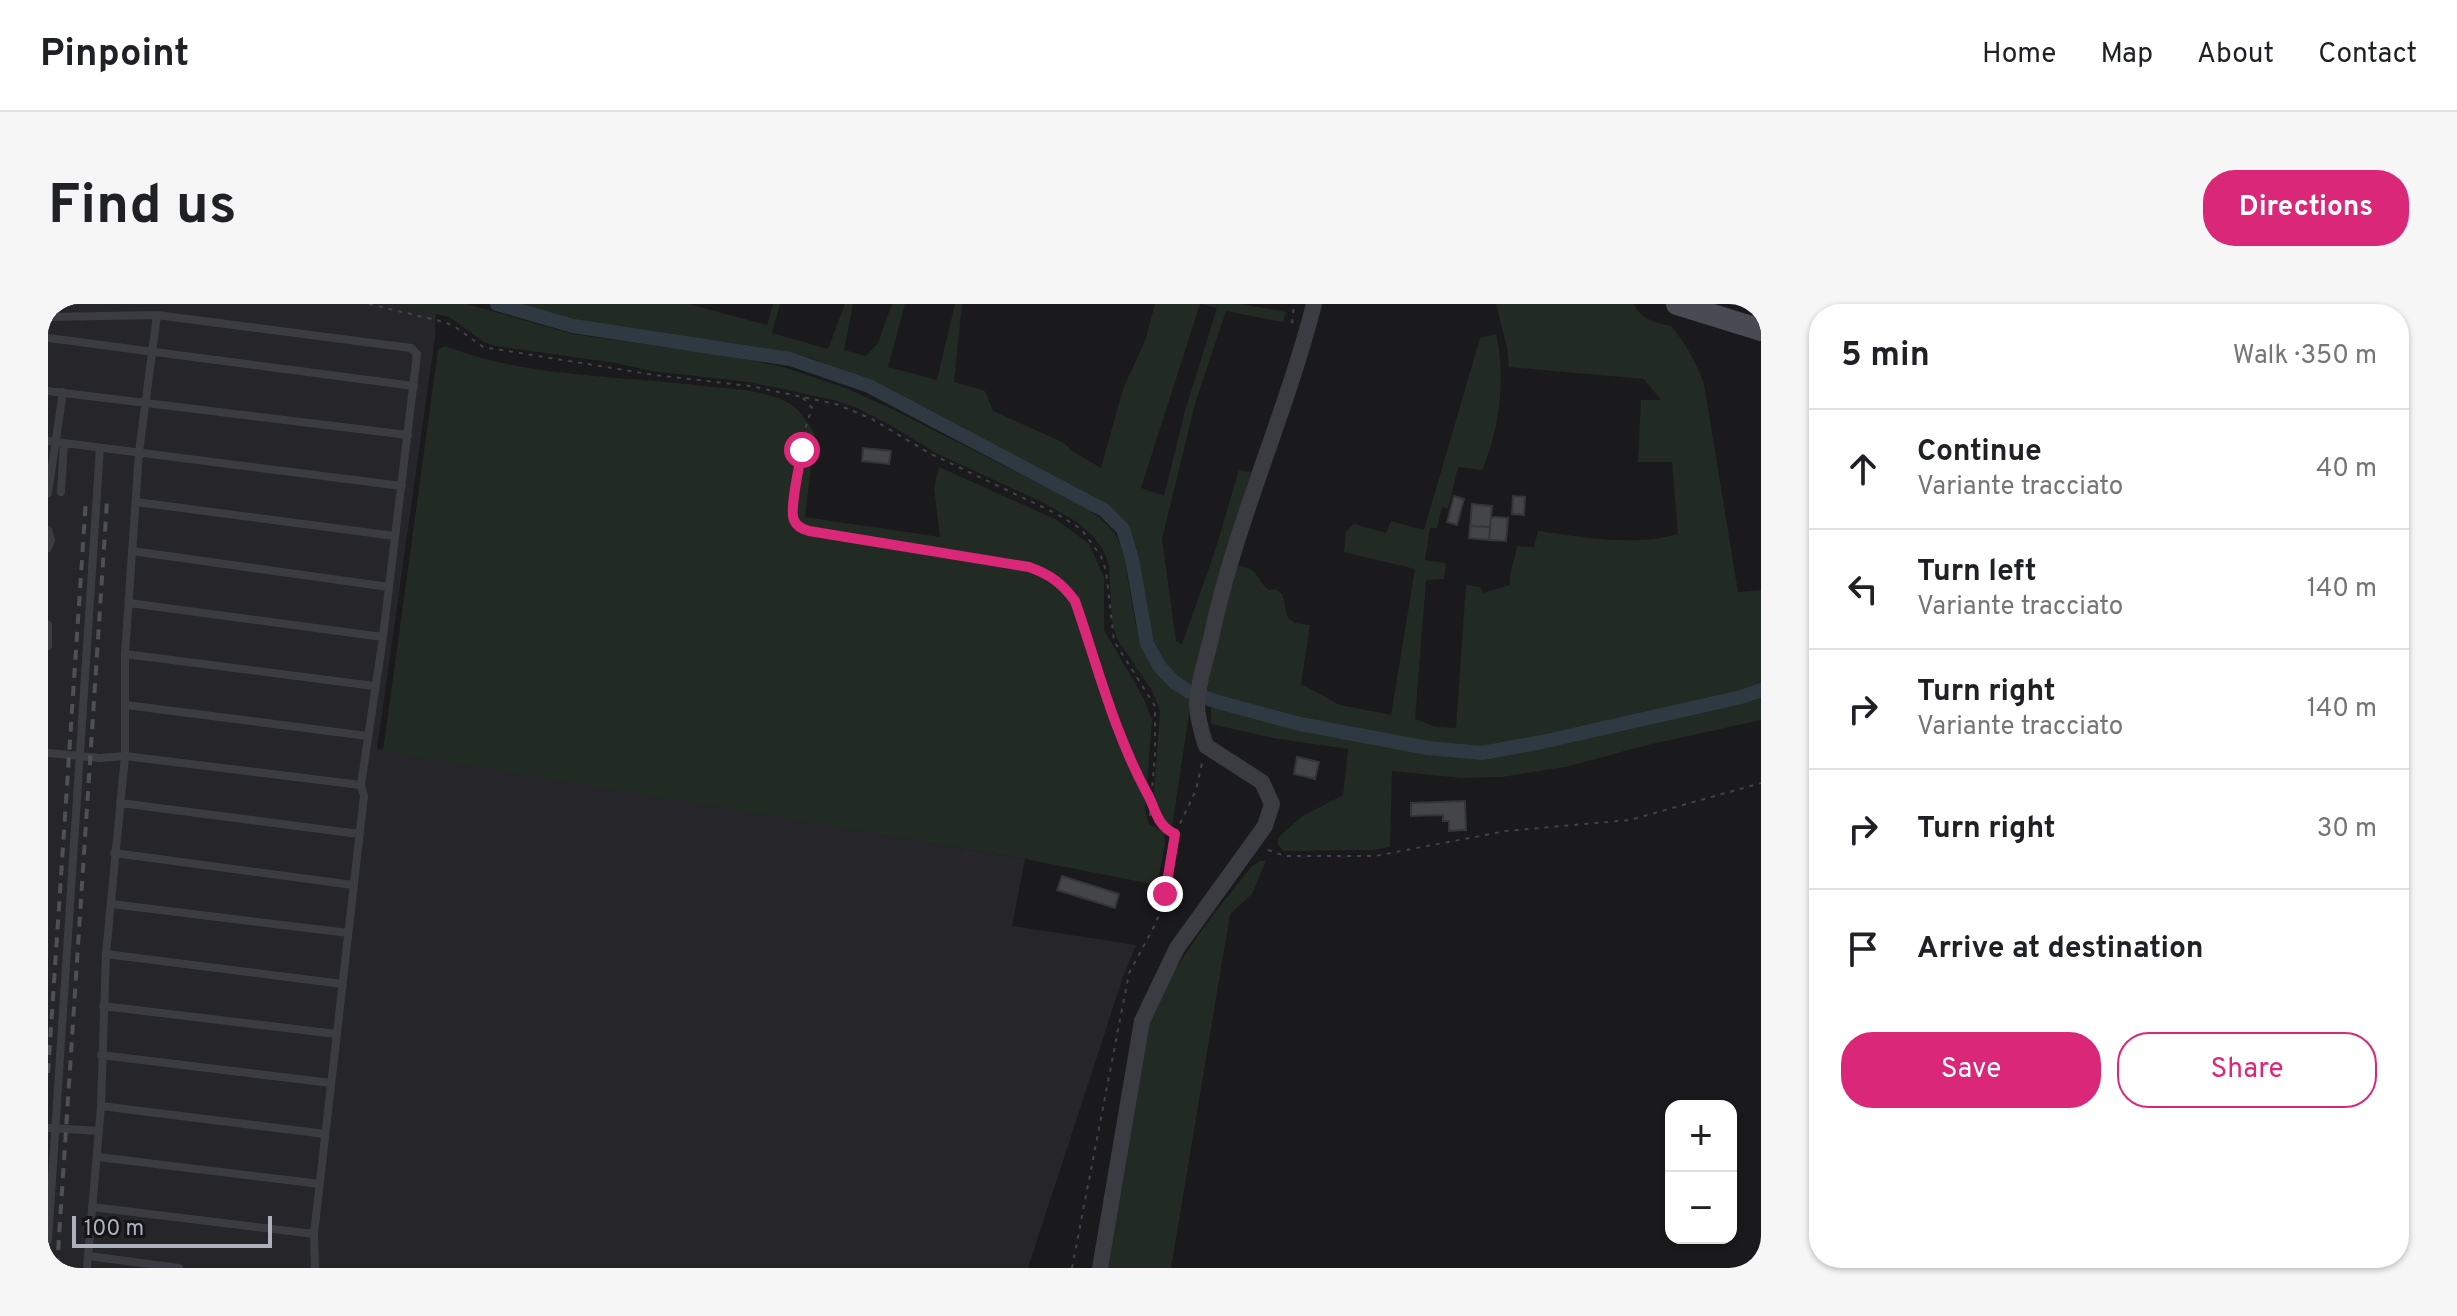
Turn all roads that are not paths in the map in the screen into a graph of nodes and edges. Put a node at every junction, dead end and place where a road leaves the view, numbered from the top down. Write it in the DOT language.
graph roads {
  1 [pos="1314,304"];
  2 [pos="1677,304"];
  3 [pos="157,315"];
  4 [pos="48,317"];
  5 [pos="1761,330"];
  6 [pos="48,338"];
  7 [pos="152,353"];
  8 [pos="414,386"];
  9 [pos="48,391"];
  10 [pos="63,392"];
  11 [pos="145,402"];
  12 [pos="408,435"];
  13 [pos="56,442"];
  14 [pos="100,448"];
  15 [pos="139,452"];
  16 [pos="402,486"];
  17 [pos="61,492"];
  18 [pos="48,493"];
  19 [pos="136,502"];
  20 [pos="48,530"];
  21 [pos="395,536"];
  22 [pos="48,548"];
  23 [pos="132,551"];
  24 [pos="389,587"];
  25 [pos="129,603"];
  26 [pos="48,625"];
  27 [pos="383,637"];
  28 [pos="48,643"];
  29 [pos="125,654"];
  30 [pos="374,686"];
  31 [pos="126,705"];
  32 [pos="368,736"];
  33 [pos="48,753"];
  34 [pos="80,756"];
  35 [pos="125,756"];
  36 [pos="361,785"];
  37 [pos="120,803"];
  38 [pos="359,834"];
  39 [pos="114,853"];
  40 [pos="353,885"];
  41 [pos="111,904"];
  42 [pos="348,933"];
  43 [pos="106,954"];
  44 [pos="342,984"];
  45 [pos="103,1006"];
  46 [pos="336,1034"];
  47 [pos="101,1055"];
  48 [pos="331,1083"];
  49 [pos="101,1106"];
  50 [pos="52,1128"];
  51 [pos="99,1131"];
  52 [pos="325,1134"];
  53 [pos="98,1157"];
  54 [pos="320,1184"];
  55 [pos="92,1207"];
  56 [pos="314,1234"];
  57 [pos="48,1240"];
  58 [pos="88,1256"];
  59 [pos="87,1268"];
  60 [pos="179,1268"];
  61 [pos="315,1268"];
  62 [pos="1100,1268"];
  1 -- 62 [label="street"];
  2 -- 5 [label="main road"];
  3 -- 4 [label="lane"];
  3 -- 7 [label="lane"];
  3 -- 8 [label="lane"];
  6 -- 7 [label="lane"];
  7 -- 8 [label="lane"];
  7 -- 11 [label="lane"];
  8 -- 12 [label="lane"];
  9 -- 10 [label="lane"];
  10 -- 11 [label="lane"];
  10 -- 13 [label="lane"];
  11 -- 12 [label="lane"];
  11 -- 15 [label="lane"];
  12 -- 16 [label="lane"];
  13 -- 14 [label="lane"];
  13 -- 17 [label="lane"];
  13 -- 18 [label="lane"];
  14 -- 15 [label="lane"];
  14 -- 34 [label="lane"];
  15 -- 16 [label="lane"];
  15 -- 19 [label="lane"];
  16 -- 21 [label="lane"];
  19 -- 21 [label="lane"];
  19 -- 23 [label="lane"];
  20 -- 22 [label="lane"];
  21 -- 24 [label="lane"];
  23 -- 24 [label="lane"];
  23 -- 25 [label="lane"];
  24 -- 27 [label="lane"];
  25 -- 27 [label="lane"];
  25 -- 29 [label="lane"];
  26 -- 28 [label="lane"];
  27 -- 30 [label="lane"];
  29 -- 30 [label="lane"];
  29 -- 31 [label="lane"];
  30 -- 32 [label="lane"];
  31 -- 32 [label="lane"];
  31 -- 35 [label="lane"];
  32 -- 36 [label="lane"];
  33 -- 34 [label="lane"];
  34 -- 35 [label="lane"];
  34 -- 50 [label="lane"];
  35 -- 36 [label="lane"];
  35 -- 37 [label="lane"];
  36 -- 38 [label="lane"];
  37 -- 38 [label="lane"];
  37 -- 39 [label="lane"];
  38 -- 40 [label="lane"];
  39 -- 40 [label="lane"];
  39 -- 41 [label="lane"];
  40 -- 42 [label="lane"];
  41 -- 42 [label="lane"];
  41 -- 43 [label="lane"];
  42 -- 44 [label="lane"];
  43 -- 44 [label="lane"];
  43 -- 45 [label="lane"];
  44 -- 46 [label="lane"];
  45 -- 46 [label="lane"];
  45 -- 47 [label="lane"];
  46 -- 48 [label="lane"];
  47 -- 48 [label="lane"];
  47 -- 49 [label="lane"];
  48 -- 52 [label="lane"];
  49 -- 51 [label="lane"];
  49 -- 52 [label="lane"];
  50 -- 51 [label="lane"];
  50 -- 57 [label="lane"];
  51 -- 53 [label="lane"];
  52 -- 54 [label="lane"];
  53 -- 54 [label="lane"];
  53 -- 55 [label="lane"];
  54 -- 56 [label="lane"];
  55 -- 56 [label="lane"];
  55 -- 58 [label="lane"];
  56 -- 61 [label="lane"];
  58 -- 59 [label="lane"];
  58 -- 60 [label="lane"];
}
